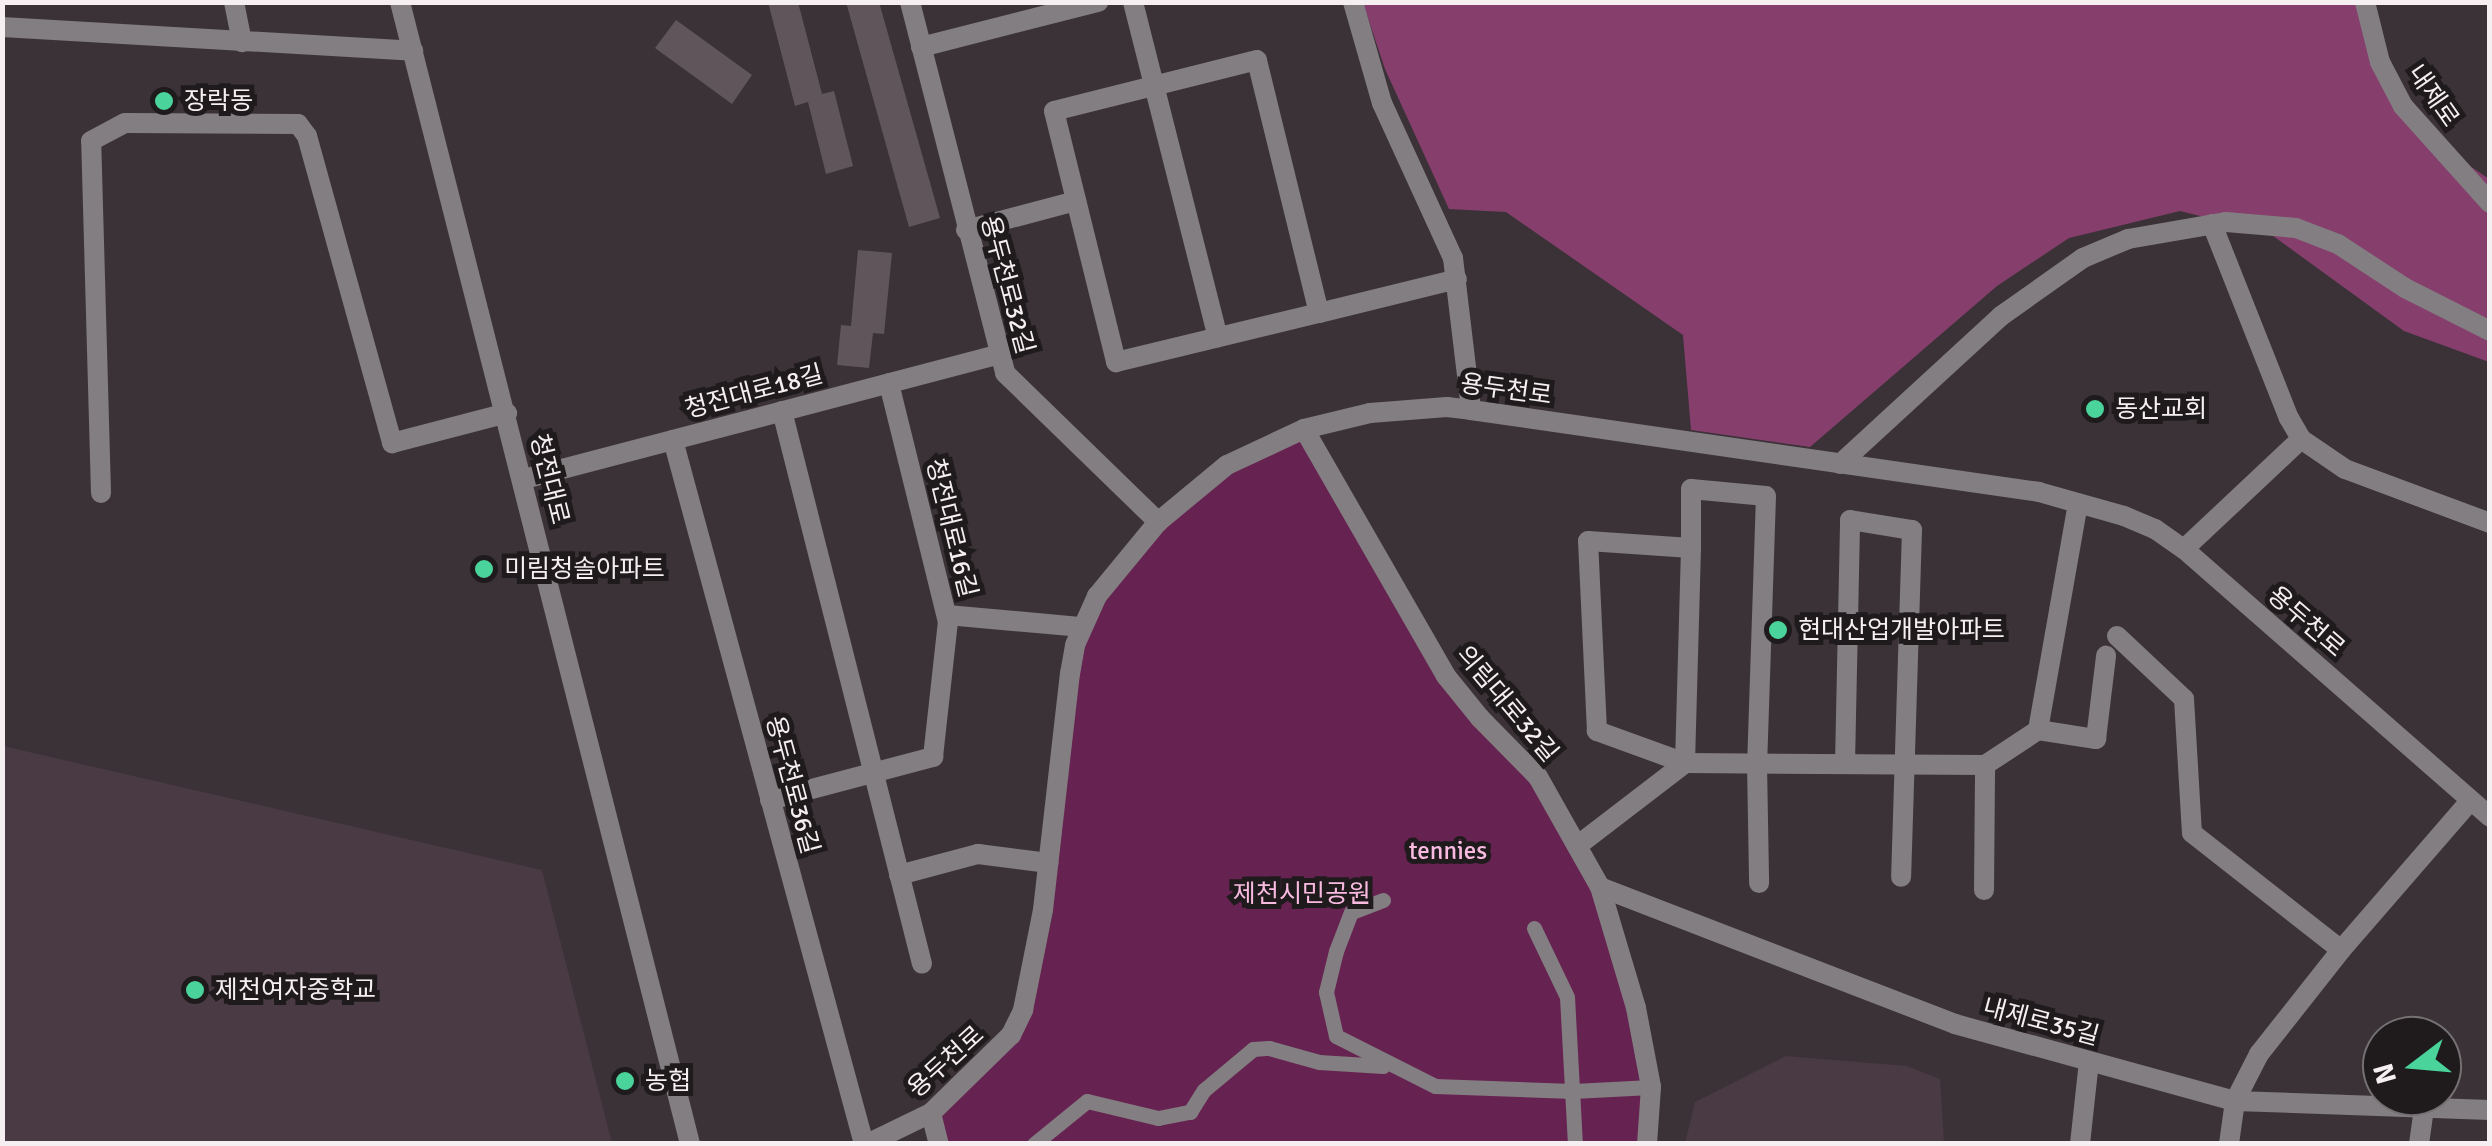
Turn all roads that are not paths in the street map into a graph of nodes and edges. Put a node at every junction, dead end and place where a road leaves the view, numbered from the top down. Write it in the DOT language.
graph roads {
  1 [pos="234,2"];
  2 [pos="400,2"];
  3 [pos="910,2"];
  4 [pos="1098,2"];
  5 [pos="1133,2"];
  6 [pos="1353,2"];
  7 [pos="2365,2"];
  8 [pos="1028,11"];
  9 [pos="2,27"];
  10 [pos="242,42"];
  11 [pos="921,47"];
  12 [pos="412,51"];
  13 [pos="1154,86"];
  14 [pos="1076,201"];
  15 [pos="2490,203"];
  16 [pos="2212,224"];
  17 [pos="966,230"];
  18 [pos="1457,279"];
  19 [pos="1319,313"];
  20 [pos="2490,331"];
  21 [pos="1218,337"];
  22 [pos="997,354"];
  23 [pos="889,383"];
  24 [pos="1470,410"];
  25 [pos="782,411"];
  26 [pos="507,413"];
  27 [pos="1304,429"];
  28 [pos="2302,439"];
  29 [pos="672,440"];
  30 [pos="1840,464"];
  31 [pos="524,479"];
  32 [pos="101,494"];
  33 [pos="2078,504"];
  34 [pos="1158,522"];
  35 [pos="2490,524"];
  36 [pos="1691,548"];
  37 [pos="2184,549"];
  38 [pos="947,615"];
  39 [pos="1082,627"];
  40 [pos="2117,636"];
  41 [pos="2106,656"];
  42 [pos="2038,730"];
  43 [pos="1685,763"];
  44 [pos="1757,763"];
  45 [pos="1844,764"];
  46 [pos="1903,764"];
  47 [pos="1985,764"];
  48 [pos="873,773"];
  49 [pos="770,800"];
  50 [pos="2471,800"];
  51 [pos="2490,817"];
  52 [pos="1577,846"];
  53 [pos="1048,862"];
  54 [pos="899,875"];
  55 [pos="1901,876"];
  56 [pos="1759,883"];
  57 [pos="1600,888"];
  58 [pos="1984,890"];
  59 [pos="1383,900"];
  60 [pos="1534,928"];
  61 [pos="2342,950"];
  62 [pos="922,964"];
  63 [pos="2089,1062"];
  64 [pos="1388,1066"];
  65 [pos="1652,1088"];
  66 [pos="1573,1092"];
  67 [pos="2235,1101"];
  68 [pos="2362,1105"];
  69 [pos="2462,1109"];
  70 [pos="2490,1110"];
  71 [pos="931,1113"];
  72 [pos="2423,1116"];
  73 [pos="690,1144"];
  74 [pos="865,1144"];
  75 [pos="939,1144"];
  76 [pos="1034,1144"];
  77 [pos="1576,1144"];
  78 [pos="1647,1144"];
  79 [pos="2080,1144"];
  80 [pos="2229,1144"];
  81 [pos="2420,1144"];
  1 -- 10 [label="street"];
  2 -- 12 [label="street, 청전대로"];
  3 -- 11 [label="street, 용두천로32길"];
  4 -- 8 [label="street"];
  5 -- 13 [label="street"];
  6 -- 18 [label="street"];
  7 -- 15 [label="street, 내제로"];
  8 -- 11 [label="street"];
  9 -- 10 [label="street"];
  10 -- 12 [label="street"];
  11 -- 17 [label="street, 용두천로32길"];
  12 -- 26 [label="street, 청전대로"];
  13 -- 14 [label="street"];
  13 -- 19 [label="street"];
  13 -- 21 [label="street"];
  14 -- 17 [label="street"];
  14 -- 21 [label="street"];
  16 -- 20 [label="street"];
  16 -- 28 [label="street"];
  16 -- 30 [label="street"];
  17 -- 22 [label="street, 용두천로32길"];
  18 -- 19 [label="street"];
  18 -- 24 [label="street"];
  19 -- 21 [label="street"];
  22 -- 23 [label="street, 청전대로18길"];
  22 -- 34 [label="street, 용두천로32길"];
  23 -- 25 [label="street, 청전대로18길"];
  23 -- 38 [label="street, 청전대로16길"];
  24 -- 27 [label="street, 용두천로"];
  24 -- 30 [label="street, 용두천로"];
  25 -- 29 [label="street, 청전대로18길"];
  25 -- 48 [label="street"];
  26 -- 31 [label="street, 청전대로"];
  26 -- 32 [label="street"];
  27 -- 34 [label="street, 용두천로"];
  27 -- 52 [label="street, 의림대로32길"];
  28 -- 35 [label="street"];
  28 -- 37 [label="street"];
  29 -- 31 [label="street, 청전대로18길"];
  29 -- 49 [label="street, 용두천로36길"];
  30 -- 33 [label="street, 용두천로"];
  31 -- 73 [label="street, 청전대로"];
  33 -- 37 [label="street, 용두천로"];
  33 -- 42 [label="street"];
  34 -- 39 [label="street, 용두천로"];
  36 -- 43 [label="street"];
  36 -- 43 [label="street"];
  36 -- 44 [label="street"];
  37 -- 50 [label="street, 용두천로"];
  38 -- 39 [label="street"];
  38 -- 48 [label="street, 청전대로16길"];
  39 -- 53 [label="street, 용두천로"];
  40 -- 61 [label="street"];
  41 -- 42 [label="street"];
  42 -- 47 [label="street"];
  43 -- 44 [label="street"];
  43 -- 52 [label="street"];
  44 -- 45 [label="street"];
  44 -- 56 [label="street"];
  45 -- 46 [label="street"];
  45 -- 46 [label="street"];
  46 -- 47 [label="street"];
  46 -- 55 [label="street"];
  47 -- 58 [label="street"];
  48 -- 49 [label="street, 청전대로16길"];
  48 -- 54 [label="street"];
  49 -- 74 [label="street, 용두천로36길"];
  50 -- 51 [label="street, 용두천로"];
  50 -- 61 [label="street"];
  52 -- 57 [label="street, 의림대로32길"];
  53 -- 54 [label="street"];
  53 -- 71 [label="street, 용두천로"];
  54 -- 62 [label="street"];
  57 -- 63 [label="street, 내제로35길"];
  57 -- 65 [label="street, 의림대로32길"];
  59 -- 64 [label="street"];
  60 -- 66 [label="street"];
  61 -- 67 [label="street"];
  63 -- 67 [label="street, 내제로35길"];
  63 -- 79 [label="street"];
  64 -- 66 [label="street"];
  64 -- 76 [label="street"];
  65 -- 66 [label="street"];
  65 -- 78 [label="street, 의림대로32길"];
  66 -- 77 [label="street"];
  67 -- 68 [label="street, 내제로35길"];
  67 -- 80 [label="street"];
  69 -- 70 [label="street, 내제로35길"];
  71 -- 74 [label="street, 용두천로"];
  71 -- 75 [label="street"];
  72 -- 81 [label="street"];
}
